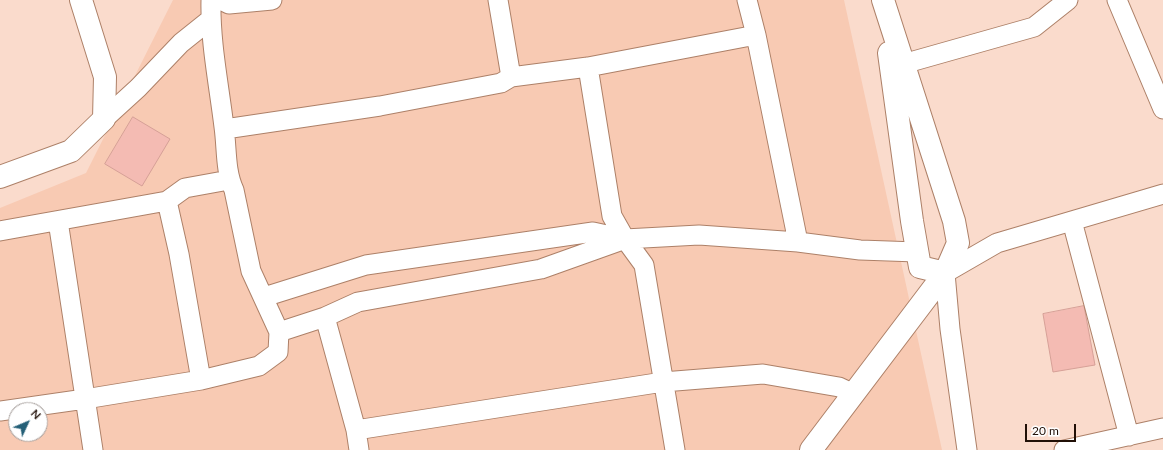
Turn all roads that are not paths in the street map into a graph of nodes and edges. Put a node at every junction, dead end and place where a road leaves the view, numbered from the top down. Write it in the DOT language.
graph roads {
  1 [pos="81,0"];
  2 [pos="211,0"];
  3 [pos="221,0"];
  4 [pos="272,0"];
  5 [pos="498,0"];
  6 [pos="747,0"];
  7 [pos="882,0"];
  8 [pos="1068,0"];
  9 [pos="1117,0"];
  10 [pos="211,19"];
  11 [pos="756,35"];
  12 [pos="897,63"];
  13 [pos="588,67"];
  14 [pos="512,77"];
  15 [pos="1163,109"];
  16 [pos="104,119"];
  17 [pos="225,129"];
  18 [pos="0,177"];
  19 [pos="229,180"];
  20 [pos="1163,194"];
  21 [pos="167,201"];
  22 [pos="58,221"];
  23 [pos="1072,221"];
  24 [pos="0,231"];
  25 [pos="626,239"];
  26 [pos="798,242"];
  27 [pos="917,252"];
  28 [pos="945,273"];
  29 [pos="264,297"];
  30 [pos="325,317"];
  31 [pos="279,332"];
  32 [pos="202,380"];
  33 [pos="663,382"];
  34 [pos="854,394"];
  35 [pos="85,399"];
  36 [pos="0,411"];
  37 [pos="1163,428"];
  38 [pos="356,430"];
  39 [pos="1129,436"];
  40 [pos="93,450"];
  41 [pos="359,450"];
  42 [pos="675,450"];
  43 [pos="811,450"];
  44 [pos="967,450"];
  45 [pos="1064,450"];
  1 -- 16 [label="street"];
  2 -- 10 [label="street"];
  3 -- 4 [label="street"];
  5 -- 14 [label="street"];
  6 -- 11 [label="street"];
  7 -- 12 [label="street"];
  8 -- 12 [label="street"];
  9 -- 15 [label="street"];
  10 -- 16 [label="street"];
  10 -- 17 [label="street"];
  11 -- 13 [label="street"];
  11 -- 26 [label="street"];
  12 -- 27 [label="street"];
  12 -- 28 [label="street"];
  13 -- 14 [label="street"];
  13 -- 25 [label="street"];
  14 -- 17 [label="street"];
  16 -- 18 [label="street"];
  17 -- 19 [label="street"];
  19 -- 21 [label="street"];
  19 -- 29 [label="street"];
  20 -- 23 [label="street"];
  21 -- 22 [label="street"];
  21 -- 32 [label="street"];
  22 -- 24 [label="street"];
  22 -- 35 [label="street"];
  23 -- 28 [label="street"];
  23 -- 39 [label="street"];
  25 -- 26 [label="street"];
  25 -- 29 [label="street"];
  25 -- 30 [label="street"];
  25 -- 33 [label="street"];
  26 -- 27 [label="street"];
  27 -- 28 [label="street"];
  28 -- 34 [label="street"];
  28 -- 44 [label="street"];
  29 -- 31 [label="street"];
  30 -- 31 [label="street"];
  30 -- 38 [label="street"];
  31 -- 32 [label="street"];
  32 -- 35 [label="street"];
  33 -- 34 [label="street"];
  33 -- 38 [label="street"];
  33 -- 42 [label="street"];
  34 -- 43 [label="street"];
  35 -- 36 [label="street"];
  35 -- 40 [label="street"];
  37 -- 39 [label="street"];
  38 -- 41 [label="street"];
  39 -- 45 [label="street"];
}
